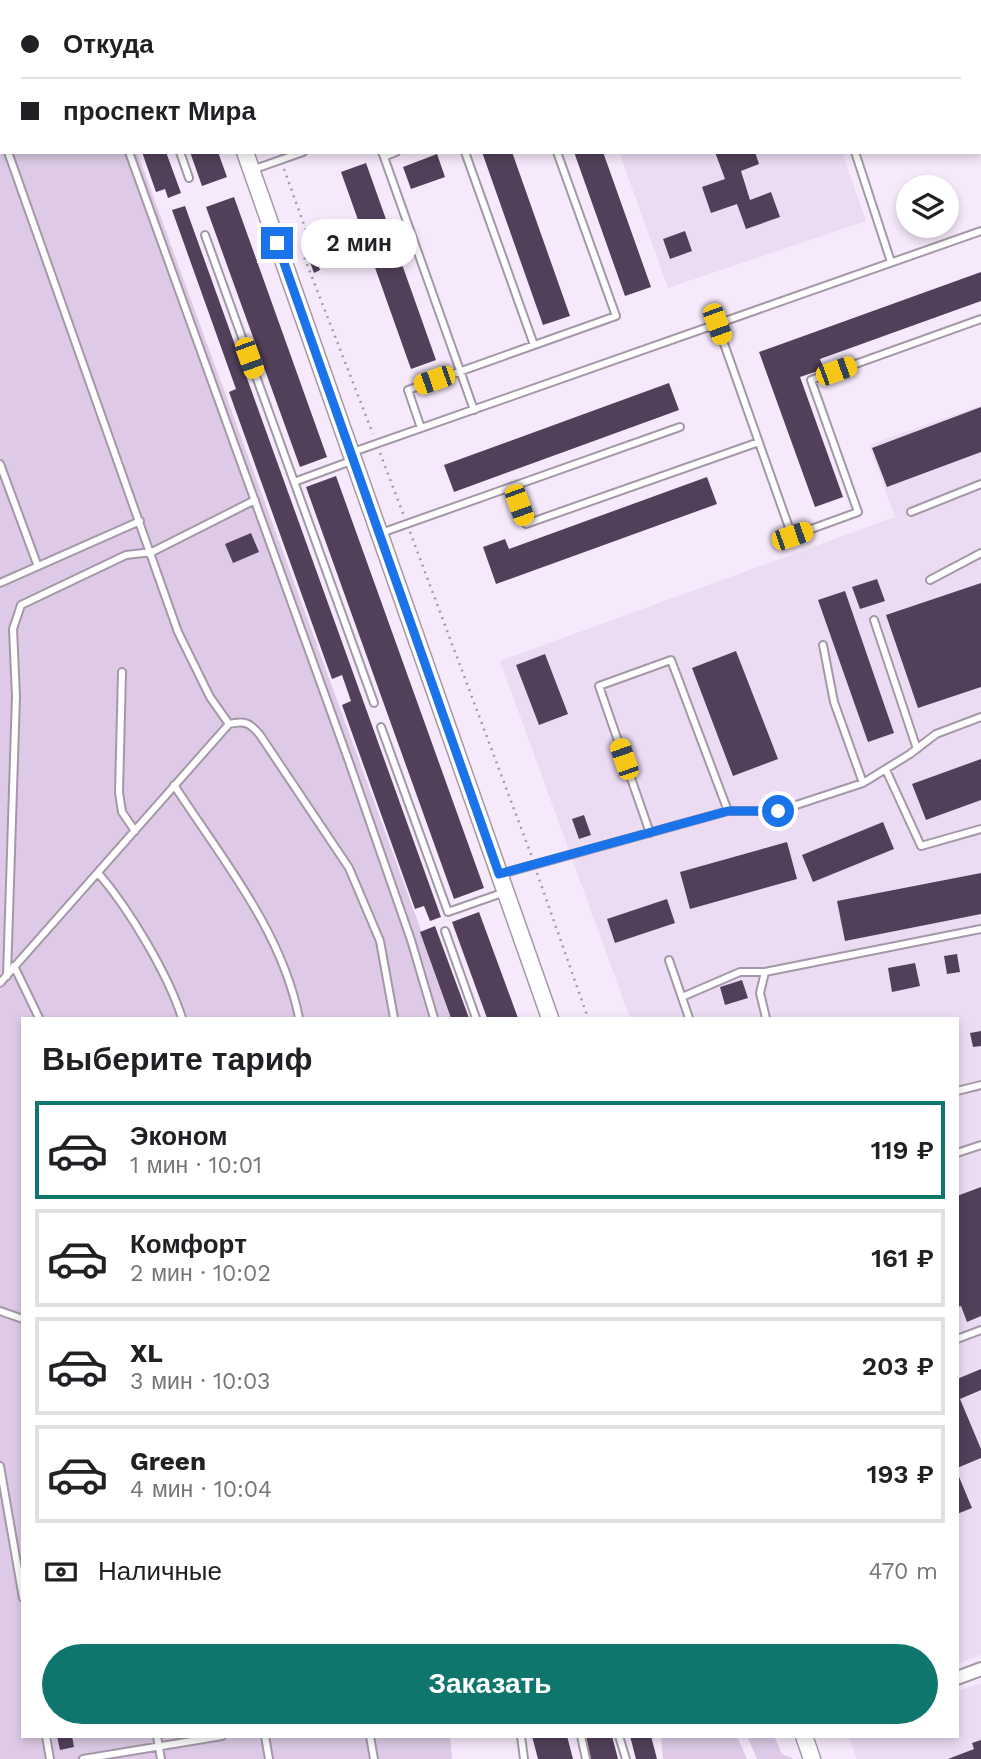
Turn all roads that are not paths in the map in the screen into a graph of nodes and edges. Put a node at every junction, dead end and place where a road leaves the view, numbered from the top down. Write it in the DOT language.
graph roads {
  1 [pos="9,154"];
  2 [pos="130,154"];
  3 [pos="181,154"];
  4 [pos="246,154"];
  5 [pos="298,154"];
  6 [pos="383,154"];
  7 [pos="466,154"];
  8 [pos="558,154"];
  9 [pos="856,154"];
  10 [pos="251,170"];
  11 [pos="189,177"];
  12 [pos="981,231"];
  13 [pos="205,235"];
  14 [pos="891,262"];
  15 [pos="981,319"];
  16 [pos="717,324"];
  17 [pos="534,345"];
  18 [pos="460,371"];
  19 [pos="474,410"];
  20 [pos="681,427"];
  21 [pos="421,428"];
  22 [pos="759,442"];
  23 [pos="352,456"];
  24 [pos="0,464"];
  25 [pos="294,482"];
  26 [pos="981,484"];
  27 [pos="513,486"];
  28 [pos="255,500"];
  29 [pos="911,512"];
  30 [pos="140,520"];
  31 [pos="379,533"];
  32 [pos="152,552"];
  33 [pos="981,553"];
  34 [pos="37,564"];
  35 [pos="930,580"];
  36 [pos="0,583"];
  37 [pos="874,620"];
  38 [pos="823,645"];
  39 [pos="122,672"];
  40 [pos="374,703"];
  41 [pos="981,717"];
  42 [pos="229,724"];
  43 [pos="381,727"];
  44 [pos="917,749"];
  45 [pos="886,770"];
  46 [pos="863,783"];
  47 [pos="174,785"];
  48 [pos="728,811"];
  49 [pos="981,829"];
  50 [pos="135,831"];
  51 [pos="650,833"];
  52 [pos="99,873"];
  53 [pos="499,874"];
  54 [pos="505,892"];
  55 [pos="981,929"];
  56 [pos="445,931"];
  57 [pos="669,960"];
  58 [pos="14,966"];
  59 [pos="765,972"];
  60 [pos="7,975"];
  61 [pos="0,983"];
  62 [pos="682,997"];
  63 [pos="39,1017"];
  64 [pos="183,1017"];
  65 [pos="299,1017"];
  66 [pos="394,1017"];
  67 [pos="434,1017"];
  68 [pos="476,1017"];
  69 [pos="550,1017"];
  70 [pos="689,1017"];
  71 [pos="766,1017"];
  72 [pos="981,1085"];
  73 [pos="959,1090"];
  74 [pos="981,1145"];
  75 [pos="959,1152"];
  76 [pos="0,1311"];
  77 [pos="21,1318"];
  78 [pos="981,1330"];
  79 [pos="959,1338"];
  80 [pos="0,1466"];
  81 [pos="21,1587"];
  82 [pos="981,1669"];
  83 [pos="959,1677"];
  84 [pos="46,1738"];
  85 [pos="157,1738"];
  86 [pos="209,1738"];
  87 [pos="265,1738"];
  88 [pos="370,1738"];
  89 [pos="521,1738"];
  90 [pos="581,1738"];
  91 [pos="620,1738"];
  92 [pos="805,1738"];
  93 [pos="159,1746"];
  94 [pos="50,1759"];
  95 [pos="83,1759"];
  96 [pos="161,1759"];
  97 [pos="269,1759"];
  98 [pos="374,1759"];
  99 [pos="524,1759"];
  100 [pos="586,1759"];
  101 [pos="626,1759"];
  102 [pos="812,1759"];
  1 -- 30 [label="lane"];
  2 -- 28 [label="lane"];
  3 -- 11 [label="lane"];
  4 -- 10 [label="street"];
  5 -- 10 [label="lane"];
  6 -- 18 [label="lane"];
  7 -- 17 [label="lane"];
  8 -- 17 [label="lane"];
  9 -- 14 [label="lane"];
  10 -- 23 [label="street"];
  12 -- 14 [label="lane"];
  13 -- 25 [label="lane"];
  14 -- 16 [label="lane"];
  15 -- 22 [label="lane"];
  16 -- 19 [label="lane"];
  16 -- 22 [label="lane"];
  17 -- 18 [label="lane"];
  18 -- 19 [label="lane"];
  18 -- 21 [label="lane"];
  19 -- 21 [label="lane"];
  20 -- 27 [label="lane"];
  21 -- 23 [label="lane"];
  22 -- 27 [label="lane"];
  23 -- 25 [label="lane"];
  23 -- 31 [label="street"];
  24 -- 34 [label="lane"];
  25 -- 40 [label="lane"];
  26 -- 29 [label="lane"];
  27 -- 31 [label="lane"];
  28 -- 32 [label="lane"];
  28 -- 67 [label="lane"];
  30 -- 32 [label="lane"];
  30 -- 34 [label="lane"];
  31 -- 53 [label="street"];
  32 -- 42 [label="lane"];
  32 -- 60 [label="lane"];
  33 -- 35 [label="lane"];
  34 -- 36 [label="lane"];
  37 -- 44 [label="lane"];
  38 -- 46 [label="lane"];
  39 -- 50 [label="lane"];
  41 -- 44 [label="lane"];
  42 -- 47 [label="lane"];
  42 -- 66 [label="lane"];
  43 -- 54 [label="lane"];
  44 -- 45 [label="lane"];
  45 -- 46 [label="lane"];
  45 -- 49 [label="lane"];
  46 -- 48 [label="lane"];
  47 -- 50 [label="lane"];
  47 -- 65 [label="lane"];
  48 -- 51 [label="lane"];
  48 -- 51 [label="lane"];
  50 -- 52 [label="lane"];
  51 -- 53 [label="lane"];
  52 -- 58 [label="lane"];
  52 -- 64 [label="lane"];
  53 -- 54 [label="street"];
  54 -- 69 [label="street"];
  55 -- 59 [label="lane"];
  56 -- 68 [label="lane"];
  57 -- 62 [label="lane"];
  58 -- 60 [label="lane"];
  58 -- 63 [label="lane"];
  59 -- 62 [label="lane"];
  59 -- 71 [label="lane"];
  60 -- 61 [label="lane"];
  62 -- 70 [label="lane"];
  72 -- 73 [label="lane"];
  74 -- 75 [label="lane"];
  76 -- 77 [label="lane"];
  78 -- 79 [label="lane"];
  80 -- 81 [label="lane"];
  82 -- 83 [label="street"];
  84 -- 94 [label="lane"];
  85 -- 93 [label="lane"];
  86 -- 93 [label="lane"];
  87 -- 97 [label="lane"];
  88 -- 98 [label="lane"];
  89 -- 99 [label="lane"];
  90 -- 100 [label="lane"];
  91 -- 101 [label="lane"];
  92 -- 102 [label="street"];
  93 -- 95 [label="lane"];
  93 -- 96 [label="lane"];
}
